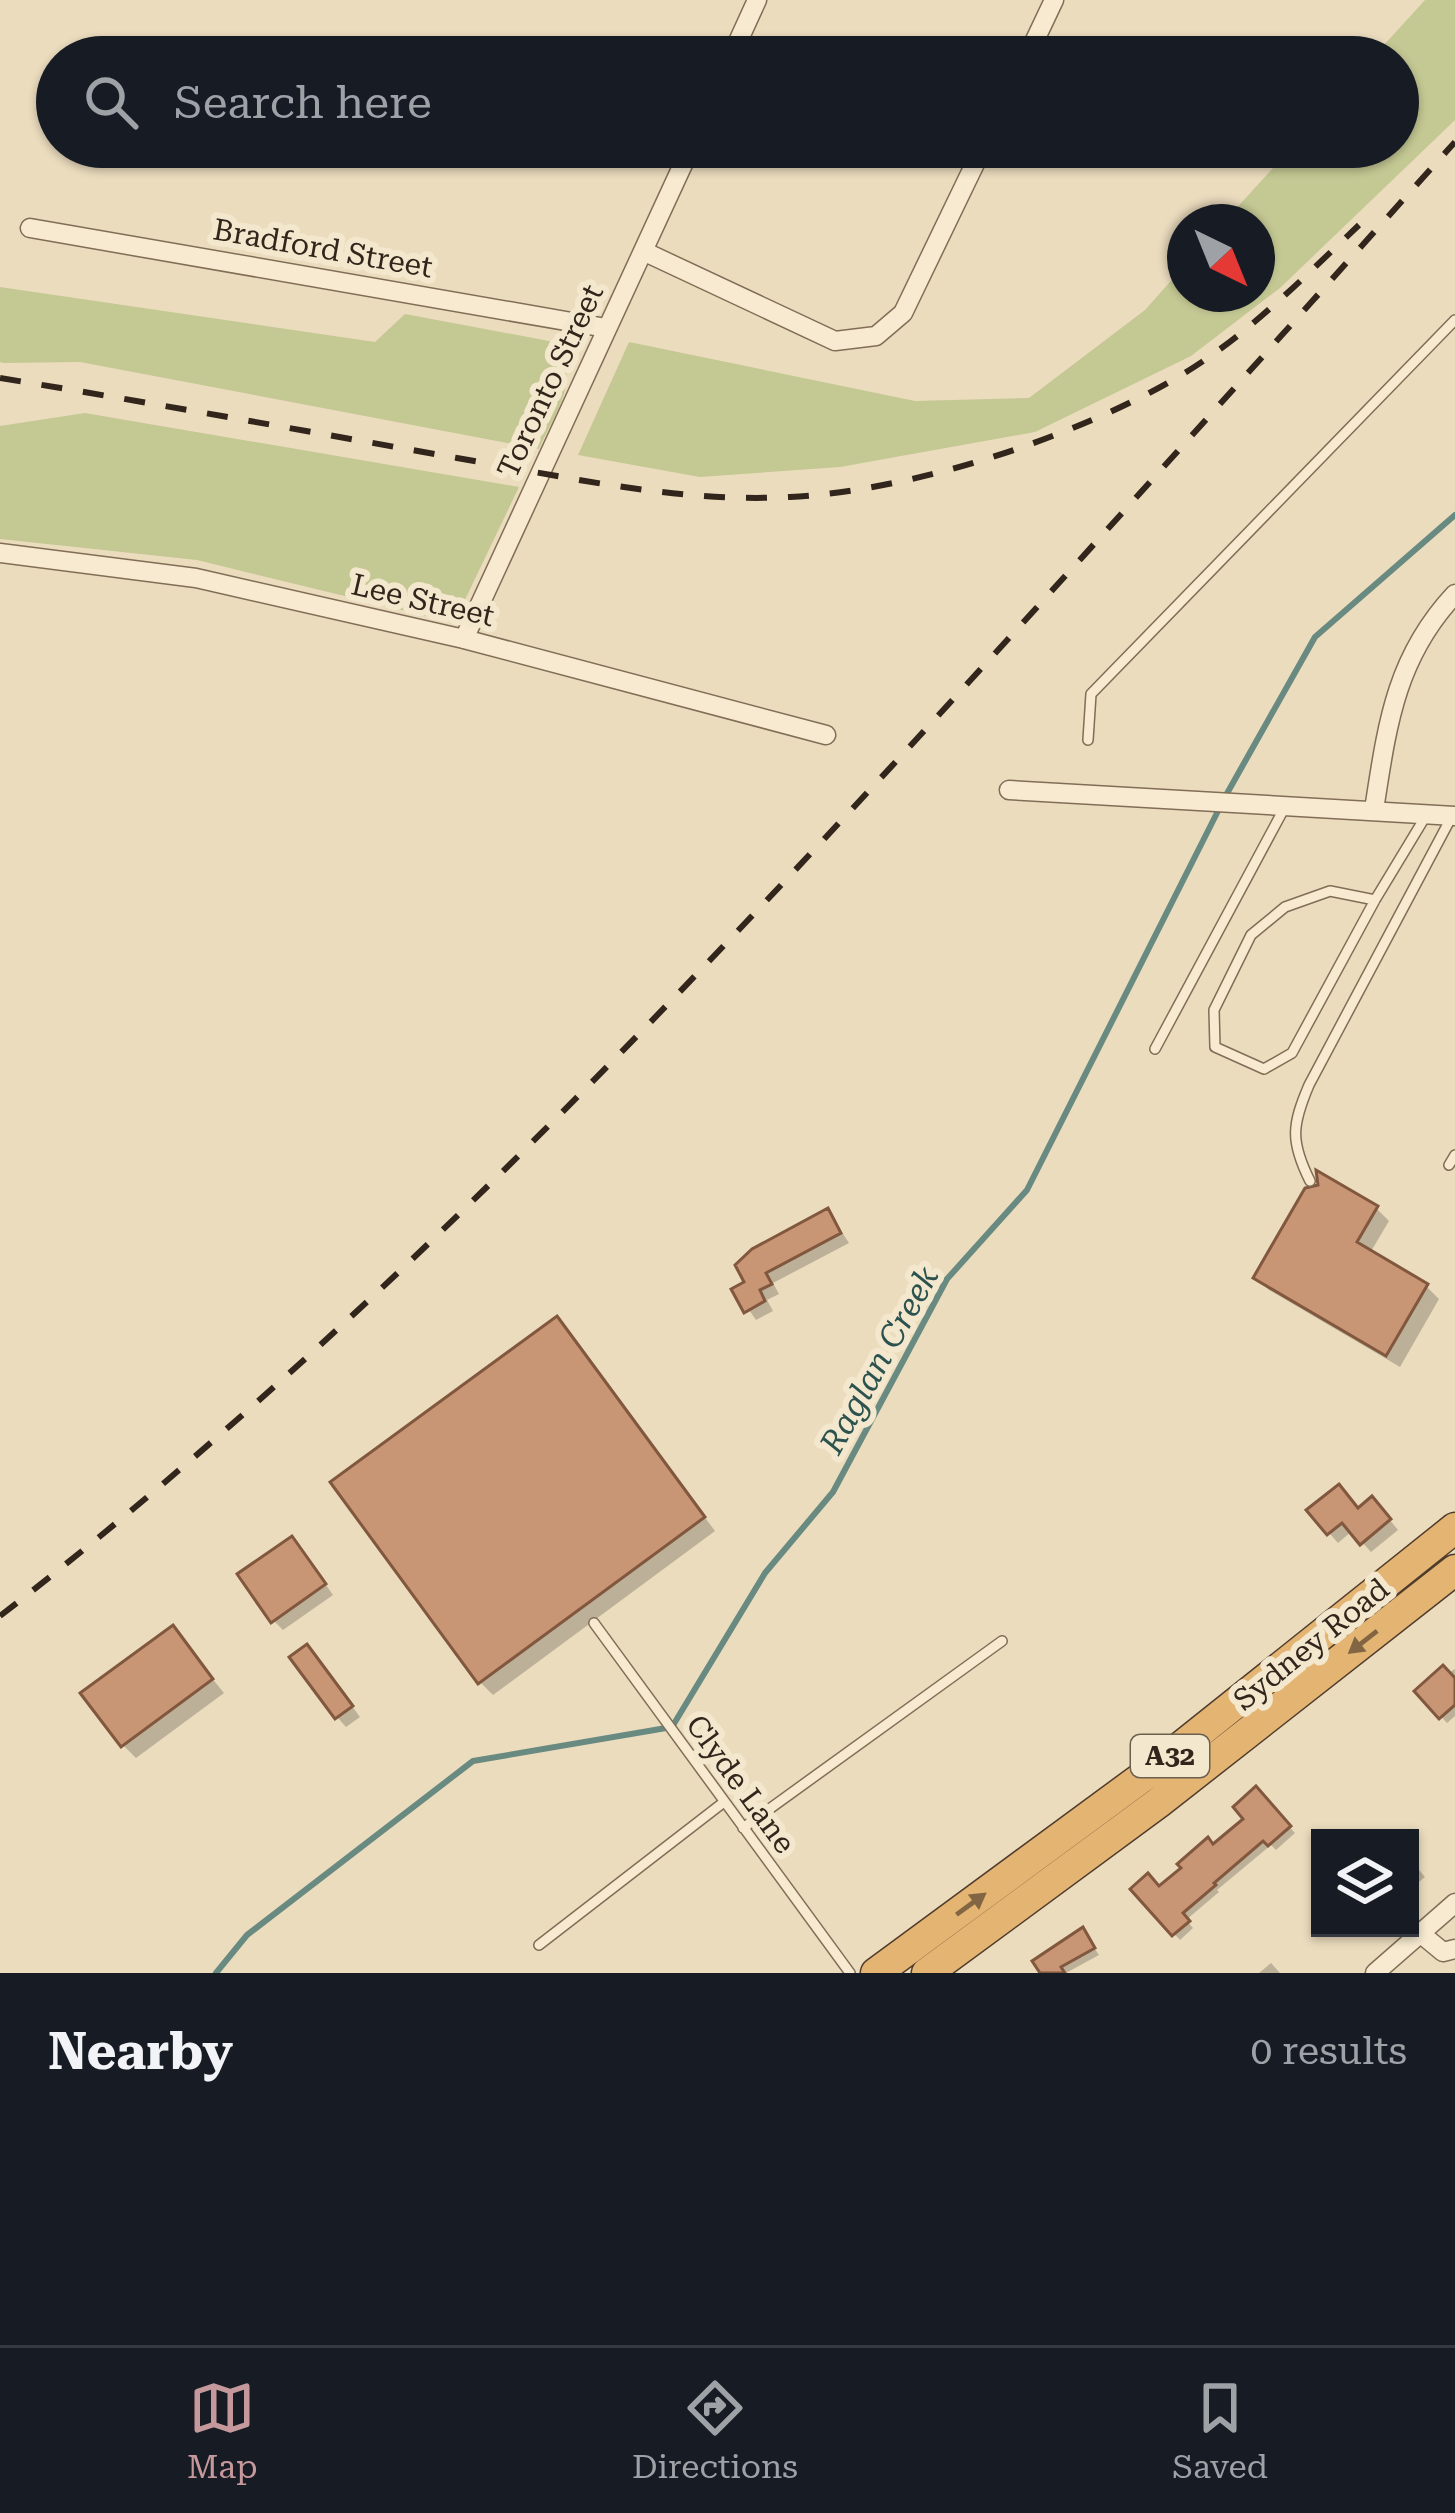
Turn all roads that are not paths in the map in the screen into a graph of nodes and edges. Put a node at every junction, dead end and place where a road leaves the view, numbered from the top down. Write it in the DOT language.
graph roads {
  1 [pos="758,0"];
  2 [pos="1054,0"];
  3 [pos="741,36"];
  4 [pos="1037,36"];
  5 [pos="681,168"];
  6 [pos="973,168"];
  7 [pos="30,228"];
  8 [pos="643,251"];
  9 [pos="1455,320"];
  10 [pos="606,328"];
  11 [pos="0,553"];
  12 [pos="1455,593"];
  13 [pos="464,639"];
  14 [pos="826,735"];
  15 [pos="1088,740"];
  16 [pos="1009,790"];
  17 [pos="1286,805"];
  18 [pos="1374,810"];
  19 [pos="1427,814"];
  20 [pos="1454,816"];
  21 [pos="1375,900"];
  22 [pos="1155,1049"];
  23 [pos="1310,1181"];
  24 [pos="1455,1528"];
  25 [pos="1455,1570"];
  26 [pos="594,1623"];
  27 [pos="1002,1641"];
  28 [pos="724,1802"];
  29 [pos="743,1828"];
  30 [pos="1455,1903"];
  31 [pos="1420,1933"];
  32 [pos="539,1945"];
  33 [pos="1455,1949"];
  34 [pos="850,1973"];
  35 [pos="876,1973"];
  36 [pos="928,1973"];
  37 [pos="1375,1973"];
  1 -- 3 [label="street"];
  2 -- 4 [label="street"];
  5 -- 8 [label="street, Toronto Street"];
  6 -- 8 [label="street"];
  7 -- 10 [label="street, Bradford Street"];
  8 -- 10 [label="street, Toronto Street"];
  9 -- 15 [label="lane"];
  10 -- 13 [label="street, Toronto Street"];
  11 -- 13 [label="street, Lee Street"];
  12 -- 18 [label="street"];
  13 -- 14 [label="street, Lee Street"];
  16 -- 17 [label="street"];
  17 -- 18 [label="street"];
  17 -- 22 [label="lane"];
  18 -- 19 [label="street"];
  19 -- 20 [label="street"];
  19 -- 21 [label="lane"];
  20 -- 23 [label="lane"];
  21 -- 21 [label="lane"];
  35 -- 24 [label="highway, Sydney Road / A32, one-way"];
  25 -- 36 [label="highway, Sydney Road / A32, one-way"];
  26 -- 28 [label="lane, Clyde Lane"];
  27 -- 29 [label="lane"];
  28 -- 29 [label="lane, Clyde Lane"];
  28 -- 32 [label="lane"];
  29 -- 34 [label="lane, Clyde Lane"];
  30 -- 31 [label="street"];
  31 -- 33 [label="street"];
  31 -- 37 [label="street"];
}
